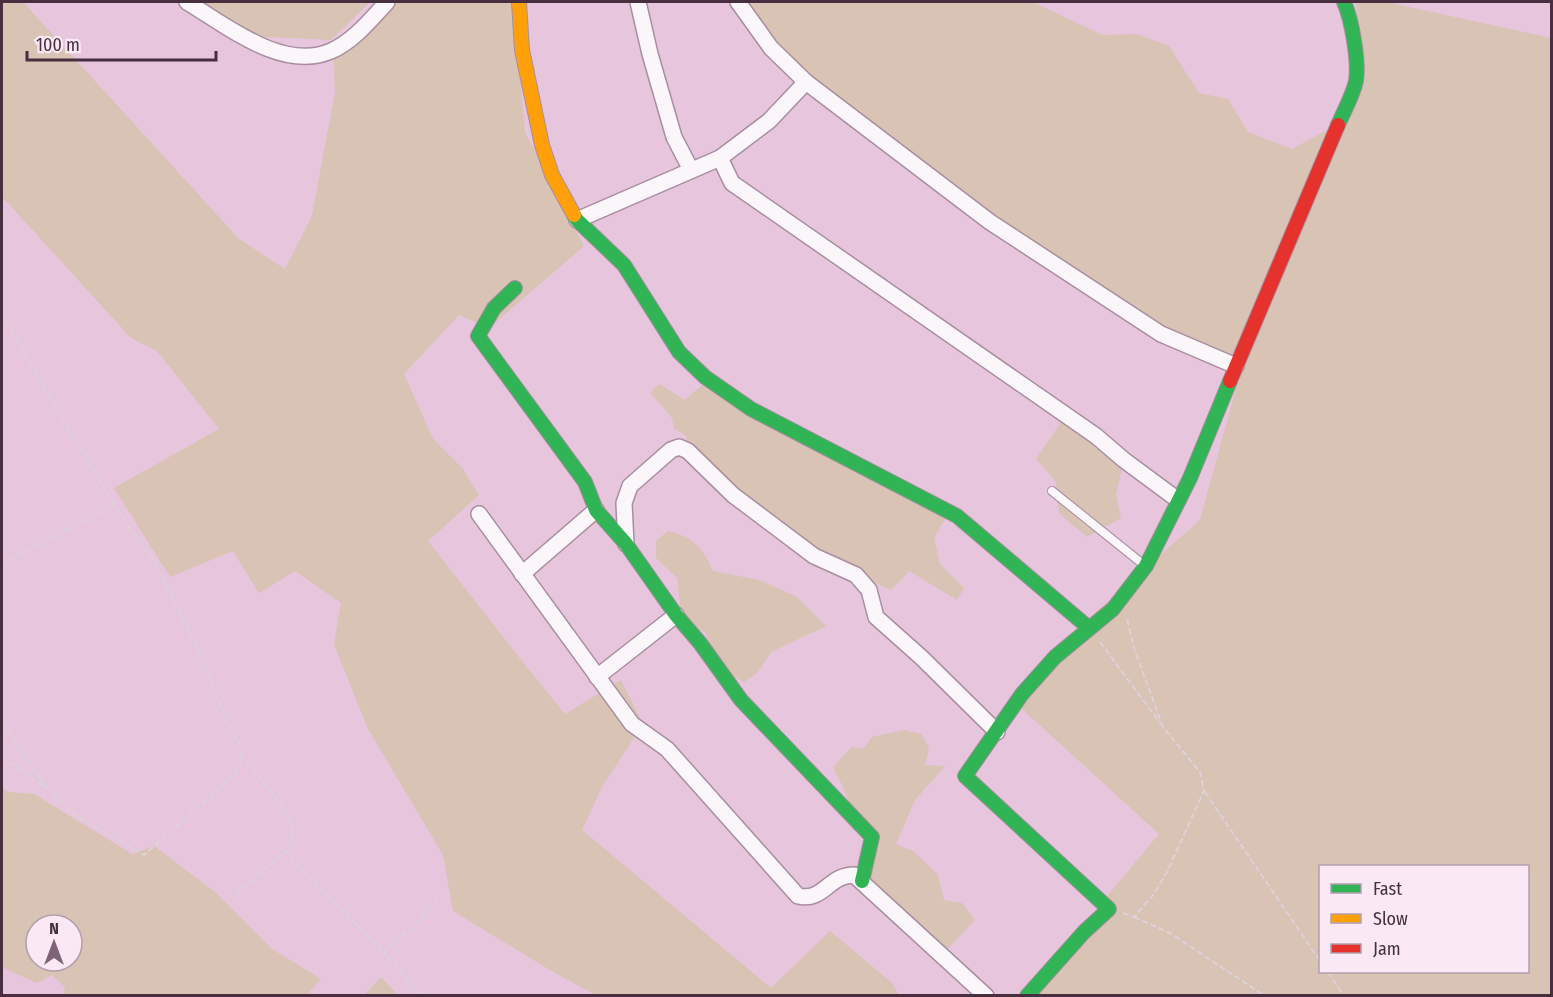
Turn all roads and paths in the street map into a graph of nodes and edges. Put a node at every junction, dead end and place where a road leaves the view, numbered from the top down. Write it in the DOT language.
graph roads {
  1 [pos="187,2"];
  2 [pos="387,2"];
  3 [pos="519,2"];
  4 [pos="638,2"];
  5 [pos="738,2"];
  6 [pos="1344,2"];
  7 [pos="806,82"];
  8 [pos="720,158"];
  9 [pos="692,170"];
  10 [pos="577,220"];
  11 [pos="515,288"];
  12 [pos="2,315"];
  13 [pos="1236,366"];
  14 [pos="1052,491"];
  15 [pos="1178,500"];
  16 [pos="114,505"];
  17 [pos="596,510"];
  18 [pos="479,514"];
  19 [pos="626,544"];
  20 [pos="2,563"];
  21 [pos="1146,566"];
  22 [pos="522,574"];
  23 [pos="1130,589"];
  24 [pos="676,615"];
  25 [pos="1089,628"];
  26 [pos="597,677"];
  27 [pos="2,723"];
  28 [pos="1163,727"];
  29 [pos="997,732"];
  30 [pos="242,754"];
  31 [pos="2,758"];
  32 [pos="46,787"];
  33 [pos="1204,791"];
  34 [pos="290,856"];
  35 [pos="862,881"];
  36 [pos="236,894"];
  37 [pos="440,899"];
  38 [pos="1109,909"];
  39 [pos="1134,917"];
  40 [pos="384,953"];
  41 [pos="1319,960"];
  42 [pos="1329,973"];
  43 [pos="421,996"];
  44 [pos="986,996"];
  45 [pos="1027,996"];
  46 [pos="1265,996"];
  47 [pos="1344,996"];
  1 -- 2 [label="street"];
  3 -- 10 [label="street"];
  4 -- 9 [label="street"];
  5 -- 7 [label="street"];
  6 -- 13 [label="street"];
  7 -- 8 [label="street"];
  7 -- 13 [label="street"];
  8 -- 9 [label="street"];
  8 -- 15 [label="street"];
  9 -- 10 [label="street"];
  10 -- 25 [label="street"];
  11 -- 17 [label="street"];
  12 -- 16 [label="path"];
  13 -- 15 [label="street"];
  14 -- 21 [label="lane"];
  15 -- 21 [label="street"];
  16 -- 20 [label="path"];
  16 -- 30 [label="path"];
  17 -- 19 [label="street"];
  17 -- 22 [label="street"];
  18 -- 22 [label="street"];
  19 -- 24 [label="street"];
  19 -- 29 [label="street"];
  21 -- 23 [label="street"];
  22 -- 26 [label="street"];
  23 -- 25 [label="street"];
  23 -- 28 [label="path"];
  24 -- 26 [label="street"];
  24 -- 35 [label="street"];
  25 -- 28 [label="path"];
  25 -- 29 [label="street"];
  26 -- 35 [label="street"];
  27 -- 32 [label="path"];
  28 -- 33 [label="path"];
  29 -- 38 [label="street"];
  30 -- 32 [label="path"];
  30 -- 34 [label="path"];
  31 -- 32 [label="path"];
  33 -- 39 [label="path"];
  33 -- 41 [label="path"];
  34 -- 36 [label="path"];
  34 -- 40 [label="path"];
  35 -- 44 [label="street"];
  37 -- 40 [label="path"];
  38 -- 39 [label="path"];
  38 -- 45 [label="street"];
  39 -- 46 [label="path"];
  40 -- 43 [label="path"];
  42 -- 47 [label="path"];
}
